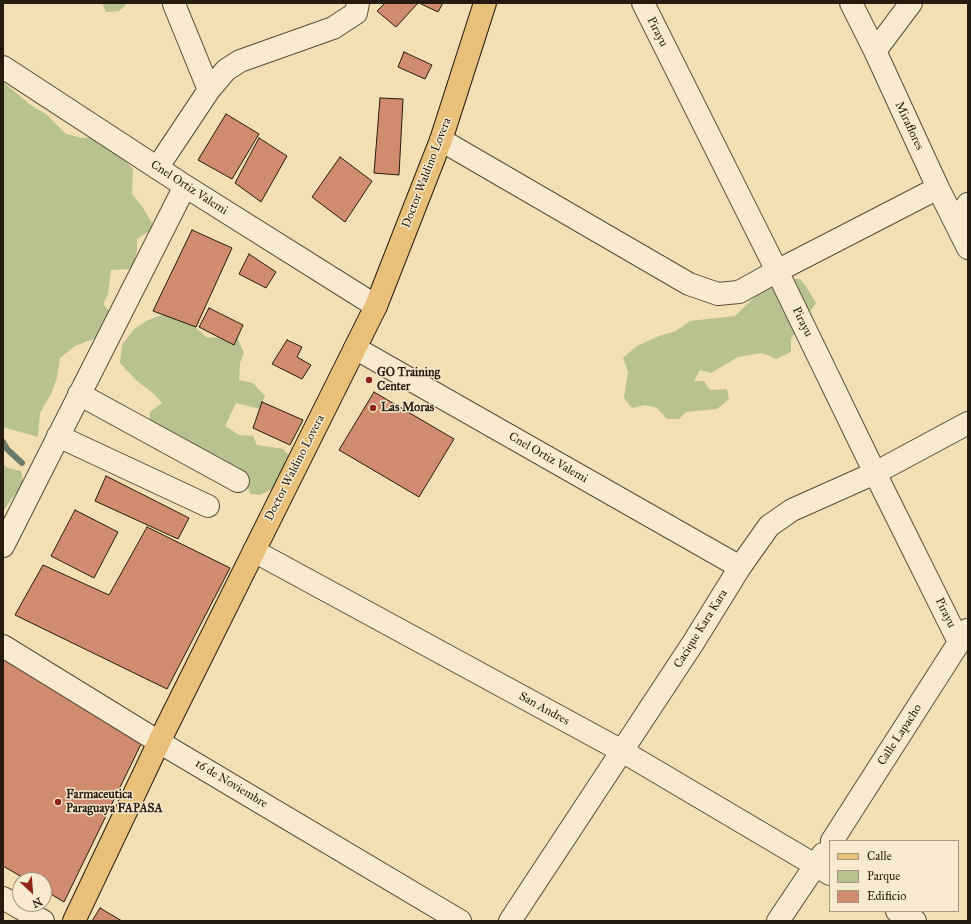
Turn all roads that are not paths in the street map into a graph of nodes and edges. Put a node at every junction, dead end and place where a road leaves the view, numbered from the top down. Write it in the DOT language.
graph roads {
  1 [pos="358,3"];
  2 [pos="485,3"];
  3 [pos="643,3"];
  4 [pos="851,3"];
  5 [pos="911,3"];
  6 [pos="174,4"];
  7 [pos="875,52"];
  8 [pos="3,67"];
  9 [pos="209,90"];
  10 [pos="441,140"];
  11 [pos="157,168"];
  12 [pos="185,186"];
  13 [pos="938,188"];
  14 [pos="962,212"];
  15 [pos="968,248"];
  16 [pos="777,271"];
  17 [pos="376,306"];
  18 [pos="355,348"];
  19 [pos="79,394"];
  20 [pos="968,423"];
  21 [pos="58,436"];
  22 [pos="875,473"];
  23 [pos="238,481"];
  24 [pos="208,506"];
  25 [pos="3,546"];
  26 [pos="254,551"];
  27 [pos="740,567"];
  28 [pos="964,636"];
  29 [pos="3,646"];
  30 [pos="159,742"];
  31 [pos="622,752"];
  32 [pos="833,840"];
  33 [pos="829,848"];
  34 [pos="823,870"];
  35 [pos="3,898"];
  36 [pos="899,912"];
  37 [pos="43,921"];
  38 [pos="74,921"];
  39 [pos="460,921"];
  40 [pos="510,921"];
  41 [pos="778,921"];
  42 [pos="915,921"];
  1 -- 9 [label="street"];
  2 -- 10 [label="main road, Doctor Waldino Lovera"];
  3 -- 16 [label="street, Pirayu"];
  4 -- 7 [label="street, Miraflores"];
  5 -- 7 [label="street"];
  6 -- 9 [label="street"];
  7 -- 13 [label="street, Miraflores"];
  8 -- 11 [label="street, Cnel Ortiz Valemi"];
  9 -- 11 [label="street"];
  10 -- 16 [label="street"];
  10 -- 17 [label="main road, Doctor Waldino Lovera"];
  11 -- 12 [label="street, Cnel Ortiz Valemi"];
  12 -- 17 [label="street, Cnel Ortiz Valemi"];
  12 -- 19 [label="street"];
  13 -- 14 [label="street, Miraflores"];
  13 -- 16 [label="street"];
  14 -- 15 [label="street, Miraflores"];
  16 -- 22 [label="street, Pirayu"];
  17 -- 18 [label="main road, Doctor Waldino Lovera"];
  18 -- 26 [label="main road, Doctor Waldino Lovera"];
  18 -- 27 [label="street, Cnel Ortiz Valemi"];
  19 -- 21 [label="street"];
  19 -- 23 [label="street"];
  20 -- 22 [label="street, Cacique Kara Kara"];
  21 -- 24 [label="street"];
  21 -- 25 [label="street"];
  22 -- 27 [label="street, Cacique Kara Kara"];
  22 -- 28 [label="street, Pirayu"];
  26 -- 30 [label="main road, Doctor Waldino Lovera"];
  26 -- 31 [label="street, San Andres"];
  27 -- 31 [label="street, Cacique Kara Kara"];
  28 -- 32 [label="street, Calle Lapacho"];
  29 -- 30 [label="street, 16 de Noviembre"];
  30 -- 38 [label="main road, Doctor Waldino Lovera"];
  30 -- 39 [label="street, 16 de Noviembre"];
  31 -- 34 [label="street, San Andres"];
  31 -- 40 [label="street, Cacique Kara Kara"];
  33 -- 34 [label="street"];
  34 -- 41 [label="street"];
  35 -- 37 [label="street"];
  36 -- 42 [label="street"];
}
